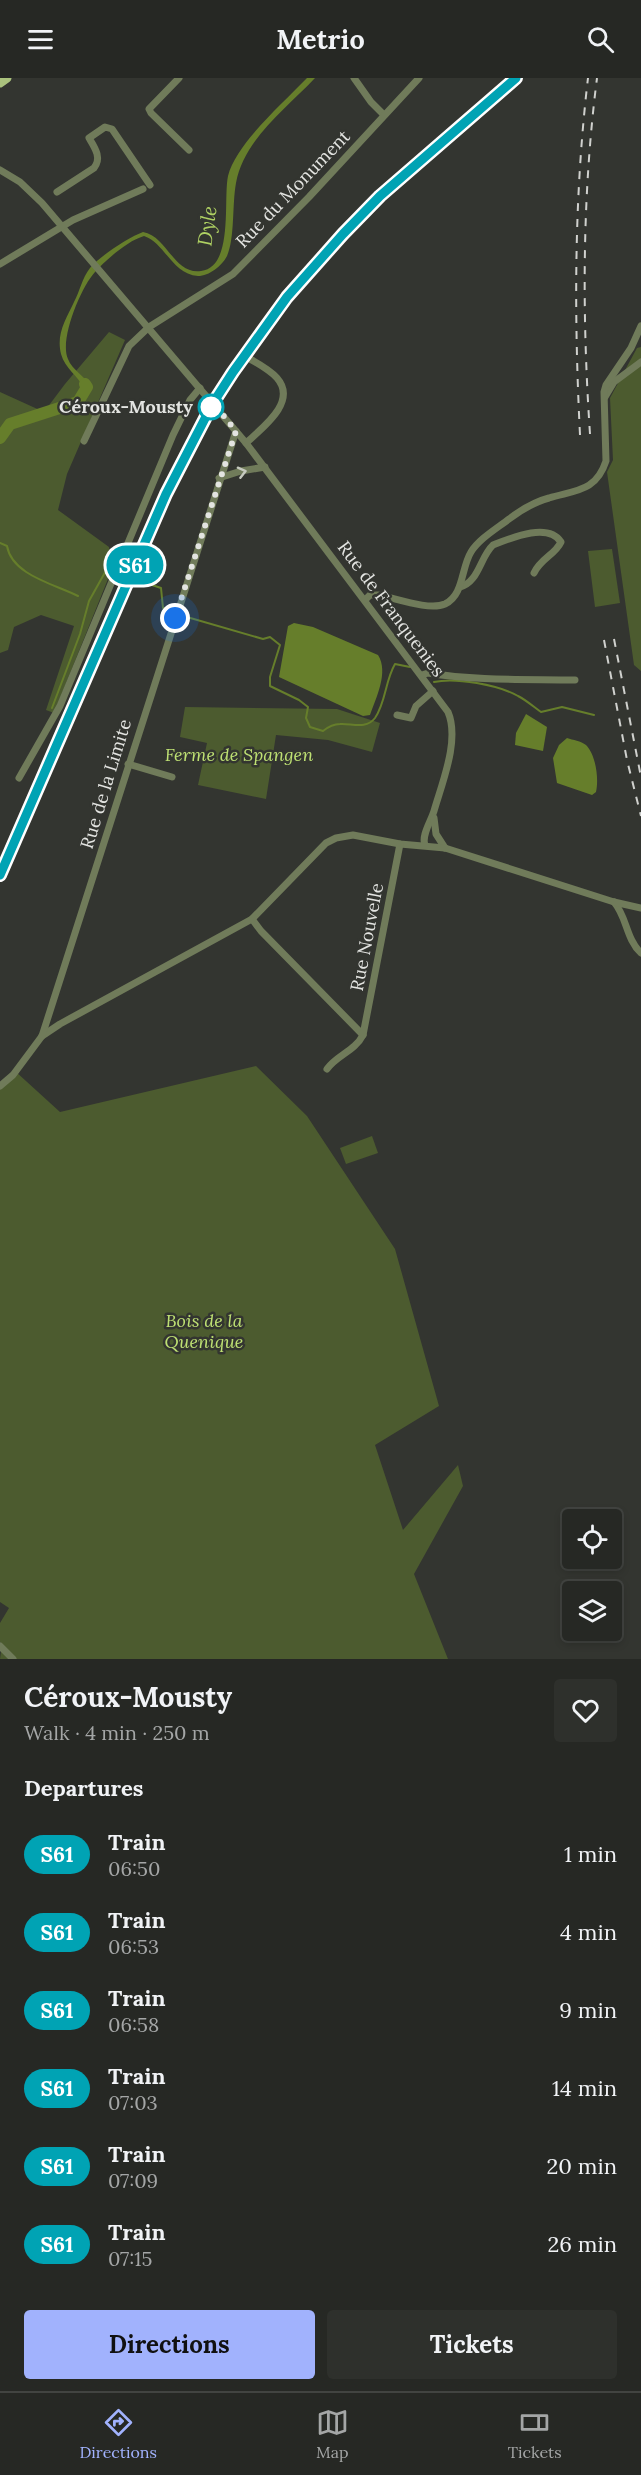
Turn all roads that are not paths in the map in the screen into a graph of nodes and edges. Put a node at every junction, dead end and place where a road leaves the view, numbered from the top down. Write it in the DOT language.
graph roads {
  1 [pos="7,78"];
  2 [pos="179,78"];
  3 [pos="354,78"];
  4 [pos="419,78"];
  5 [pos="0,83"];
  6 [pos="384,115"];
  7 [pos="189,150"];
  8 [pos="0,170"];
  9 [pos="57,192"];
  10 [pos="62,227"];
  11 [pos="0,264"];
  12 [pos="641,326"];
  13 [pos="149,327"];
  14 [pos="250,358"];
  15 [pos="641,362"];
  16 [pos="200,388"];
  17 [pos="604,398"];
  18 [pos="236,431"];
  19 [pos="84,441"];
  20 [pos="246,443"];
  21 [pos="266,467"];
  22 [pos="219,478"];
  23 [pos="534,573"];
  24 [pos="460,587"];
  25 [pos="365,600"];
  26 [pos="422,675"];
  27 [pos="575,680"];
  28 [pos="433,691"];
  29 [pos="397,715"];
  30 [pos="128,764"];
  31 [pos="172,777"];
  32 [pos="19,778"];
  33 [pos="434,812"];
  34 [pos="425,839"];
  35 [pos="436,840"];
  36 [pos="400,844"];
  37 [pos="614,902"];
  38 [pos="641,908"];
  39 [pos="252,919"];
  40 [pos="641,953"];
  41 [pos="48,1018"];
  42 [pos="60,1023"];
  43 [pos="363,1035"];
  44 [pos="42,1036"];
  45 [pos="327,1069"];
  46 [pos="0,1086"];
  47 [pos="0,1646"];
  48 [pos="13,1659"];
  1 -- 5 [label="main road"];
  2 -- 7 [label="street"];
  3 -- 6 [label="street"];
  4 -- 6 [label="street, Rue du Monument"];
  6 -- 13 [label="street, Rue du Monument"];
  8 -- 10 [label="street, Rue de Franquenies"];
  9 -- 10 [label="street"];
  10 -- 11 [label="street"];
  10 -- 13 [label="street, Rue de Franquenies"];
  12 -- 17 [label="street"];
  13 -- 16 [label="street, Rue de Franquenies"];
  13 -- 19 [label="street, Rue du Monument"];
  14 -- 20 [label="street"];
  15 -- 17 [label="street"];
  16 -- 18 [label="street, Rue de Franquenies"];
  16 -- 32 [label="street"];
  17 -- 24 [label="street"];
  18 -- 20 [label="street, Rue de Franquenies"];
  18 -- 22 [label="street, Rue de la Limite"];
  20 -- 21 [label="street, Rue de Franquenies"];
  22 -- 21 [label="street, one-way"];
  21 -- 25 [label="street, Rue de Franquenies"];
  22 -- 30 [label="street, Rue de la Limite"];
  23 -- 24 [label="street"];
  24 -- 25 [label="street"];
  25 -- 26 [label="street, Rue de Franquenies"];
  26 -- 27 [label="street"];
  26 -- 28 [label="street, Rue de Franquenies"];
  28 -- 29 [label="street"];
  28 -- 33 [label="street, Rue de Franquenies"];
  30 -- 31 [label="street"];
  30 -- 41 [label="street, Rue de la Limite"];
  33 -- 34 [label="street, Rue de Franquenies"];
  33 -- 35 [label="street, Rue de Franquenies"];
  34 -- 35 [label="street"];
  34 -- 35 [label="street"];
  34 -- 36 [label="street"];
  35 -- 37 [label="street"];
  36 -- 39 [label="street"];
  36 -- 43 [label="street, Rue Nouvelle"];
  37 -- 38 [label="street"];
  37 -- 40 [label="street"];
  39 -- 42 [label="street"];
  39 -- 43 [label="street"];
  41 -- 42 [label="street"];
  41 -- 44 [label="street, Rue de la Limite"];
  42 -- 44 [label="street"];
  43 -- 45 [label="street"];
  44 -- 46 [label="street, Rue de la Limite"];
  47 -- 48 [label="street"];
}
